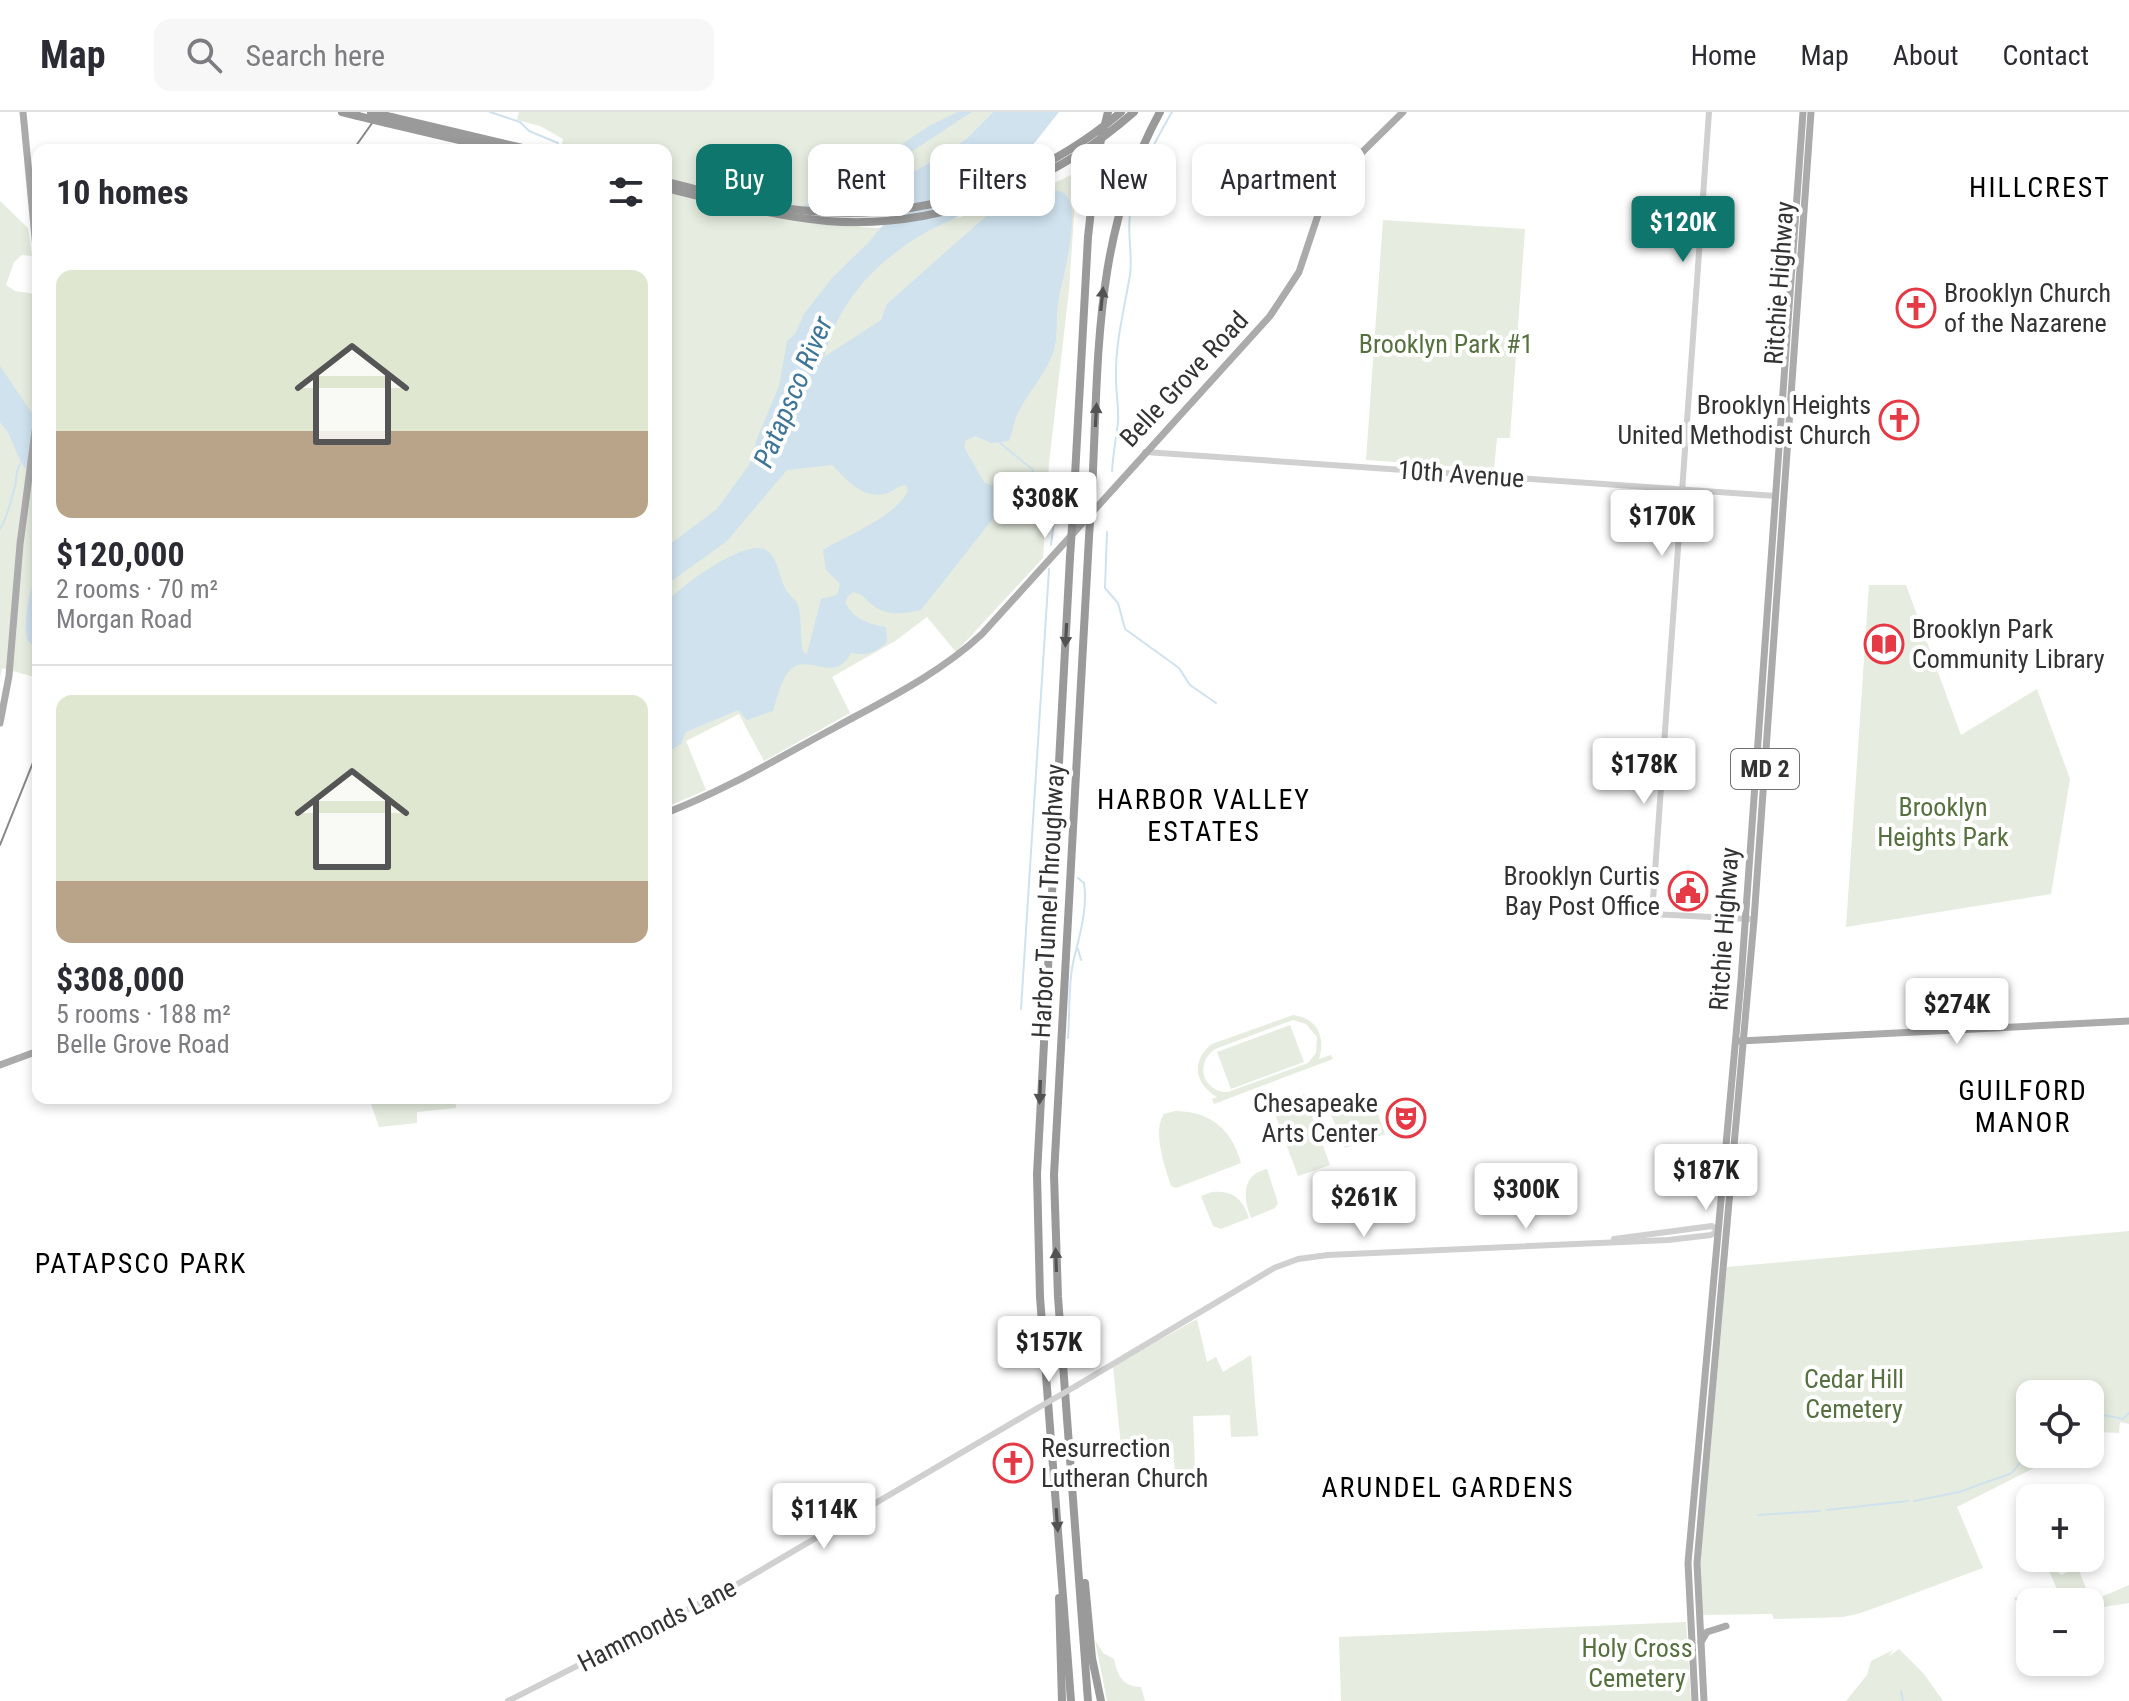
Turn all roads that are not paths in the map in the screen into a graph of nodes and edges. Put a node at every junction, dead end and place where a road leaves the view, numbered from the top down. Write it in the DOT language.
graph roads {
  1 [pos="23,112"];
  2 [pos="342,112"];
  3 [pos="371,112"];
  4 [pos="1108,112"];
  5 [pos="1121,112"];
  6 [pos="1134,112"];
  7 [pos="1160,112"];
  8 [pos="1403,112"];
  9 [pos="1709,112"];
  10 [pos="1803,112"];
  11 [pos="1811,112"];
  12 [pos="389,120"];
  13 [pos="479,144"];
  14 [pos="507,144"];
  15 [pos="1055,160"];
  16 [pos="1055,167"];
  17 [pos="672,183"];
  18 [pos="672,189"];
  19 [pos="930,204"];
  20 [pos="32,206"];
  21 [pos="930,212"];
  22 [pos="1145,451"];
  23 [pos="32,454"];
  24 [pos="1682,489"];
  25 [pos="1776,496"];
  26 [pos="0,723"];
  27 [pos="672,810"];
  28 [pos="1750,919"];
  29 [pos="2129,1021"];
  30 [pos="1740,1041"];
  31 [pos="32,1053"];
  32 [pos="0,1065"];
  33 [pos="1685,1230"];
  34 [pos="1718,1231"];
  35 [pos="1666,1232"];
  36 [pos="1668,1240"];
  37 [pos="1636,1241"];
  38 [pos="1591,1243"];
  39 [pos="1069,1445"];
  40 [pos="1061,1570"];
  41 [pos="1726,1626"];
  42 [pos="1700,1644"];
  43 [pos="508,1701"];
  44 [pos="1062,1701"];
  45 [pos="1071,1701"];
  46 [pos="1088,1701"];
  47 [pos="1101,1701"];
  48 [pos="1695,1701"];
  49 [pos="1704,1701"];
  1 -- 20 [label="main road"];
  2 -- 12 [label="highway, bridge"];
  3 -- 12 [label="highway, bridge"];
  4 -- 40 [label="highway, Harbor Tunnel Throughway, one-way, bridge"];
  5 -- 15 [label="highway"];
  6 -- 16 [label="highway"];
  39 -- 7 [label="highway, Harbor Tunnel Throughway, one-way, bridge"];
  8 -- 22 [label="main road, Belle Grove Road"];
  9 -- 24 [label="street"];
  10 -- 25 [label="main road, Ritchie Highway / MD 2"];
  11 -- 28 [label="main road, Ritchie Highway / MD 2"];
  12 -- 13 [label="highway"];
  12 -- 14 [label="highway"];
  17 -- 19 [label="highway"];
  18 -- 21 [label="highway"];
  22 -- 24 [label="street, 10th Avenue"];
  22 -- 27 [label="main road, Belle Grove Road"];
  23 -- 26 [label="main road"];
  24 -- 25 [label="street, 10th Avenue"];
  24 -- 28 [label="street"];
  25 -- 28 [label="main road, Ritchie Highway / MD 2"];
  28 -- 30 [label="main road, Ritchie Highway / MD 2"];
  29 -- 30 [label="main road"];
  30 -- 34 [label="main road, Ritchie Highway / MD 2"];
  30 -- 42 [label="main road, Ritchie Highway / MD 2"];
  31 -- 32 [label="main road"];
  33 -- 34 [label="street, Hammonds Lane"];
  33 -- 35 [label="street, Hammonds Lane"];
  33 -- 36 [label="street"];
  34 -- 36 [label="street, Hammonds Lane"];
  34 -- 48 [label="main road, Ritchie Highway / MD 2"];
  35 -- 37 [label="street"];
  35 -- 38 [label="street, Hammonds Lane"];
  36 -- 37 [label="street, Hammonds Lane"];
  37 -- 38 [label="street, Hammonds Lane"];
  38 -- 43 [label="street, Hammonds Lane, bridge"];
  39 -- 46 [label="highway, Harbor Tunnel Throughway"];
  39 -- 47 [label="highway"];
  40 -- 44 [label="highway"];
  40 -- 45 [label="highway, Harbor Tunnel Throughway"];
  41 -- 42 [label="main road"];
  42 -- 49 [label="main road, Ritchie Highway / MD 2"];
}
